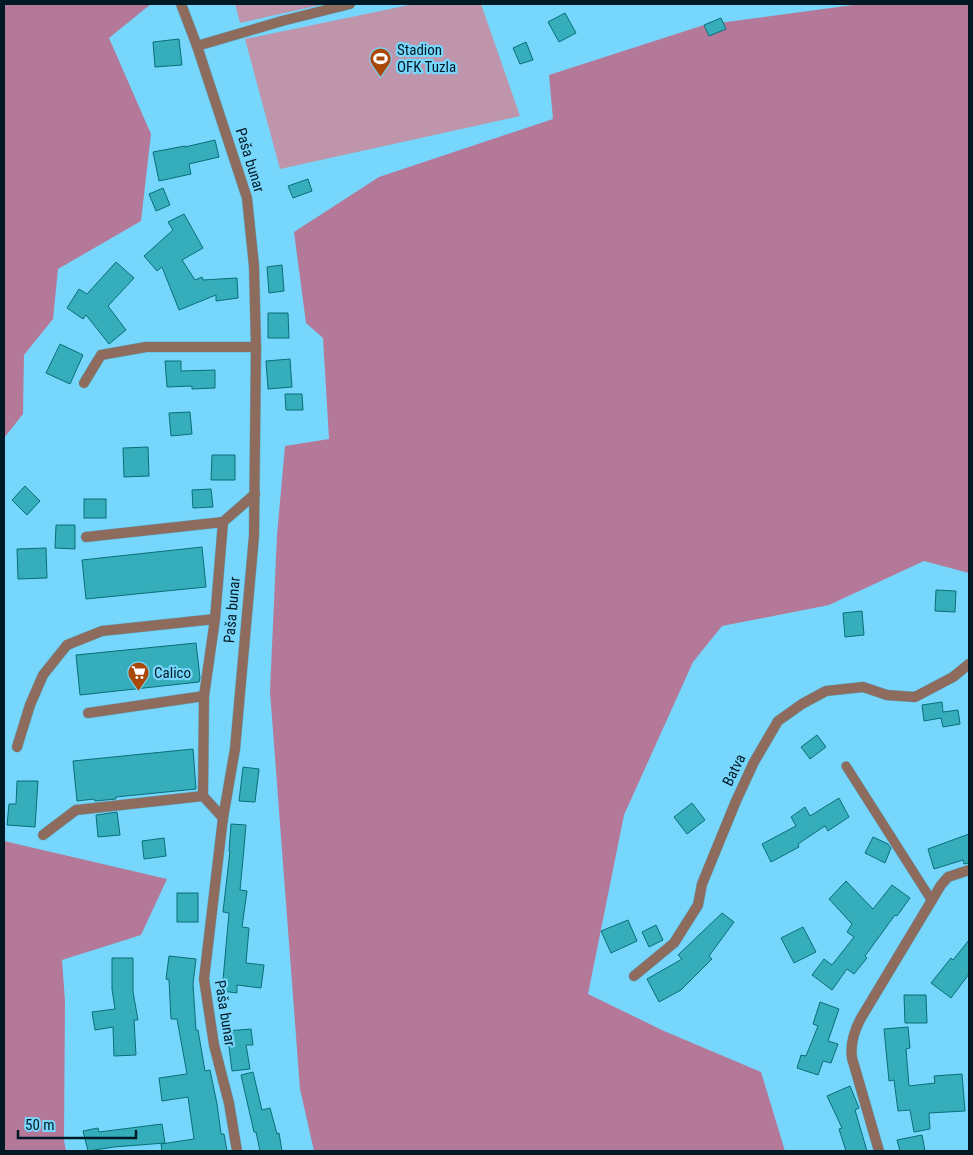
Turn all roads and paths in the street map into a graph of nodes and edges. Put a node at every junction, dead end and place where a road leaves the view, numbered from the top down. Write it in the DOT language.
graph roads {
  1 [pos="182,4"];
  2 [pos="350,4"];
  3 [pos="197,46"];
  4 [pos="256,347"];
  5 [pos="84,384"];
  6 [pos="255,494"];
  7 [pos="224,522"];
  8 [pos="86,537"];
  9 [pos="215,619"];
  10 [pos="969,664"];
  11 [pos="204,696"];
  12 [pos="88,713"];
  13 [pos="17,747"];
  14 [pos="846,766"];
  15 [pos="203,796"];
  16 [pos="223,818"];
  17 [pos="43,835"];
  18 [pos="969,870"];
  19 [pos="932,901"];
  20 [pos="634,976"];
  21 [pos="237,1151"];
  22 [pos="879,1151"];
  1 -- 3 [label="street, Paša bunar"];
  2 -- 3 [label="street"];
  3 -- 4 [label="street, Paša bunar"];
  4 -- 5 [label="street"];
  4 -- 6 [label="street, Paša bunar"];
  6 -- 7 [label="street"];
  6 -- 16 [label="street, Paša bunar"];
  7 -- 8 [label="street"];
  7 -- 9 [label="street, Paša bunar"];
  9 -- 11 [label="street, Paša bunar"];
  9 -- 13 [label="street, Paša bunar"];
  10 -- 20 [label="street, Batva"];
  11 -- 12 [label="street"];
  11 -- 15 [label="street, Paša bunar"];
  14 -- 19 [label="lane"];
  15 -- 16 [label="street"];
  15 -- 17 [label="street"];
  16 -- 21 [label="street, Paša bunar"];
  18 -- 19 [label="street"];
  19 -- 22 [label="street"];
}
